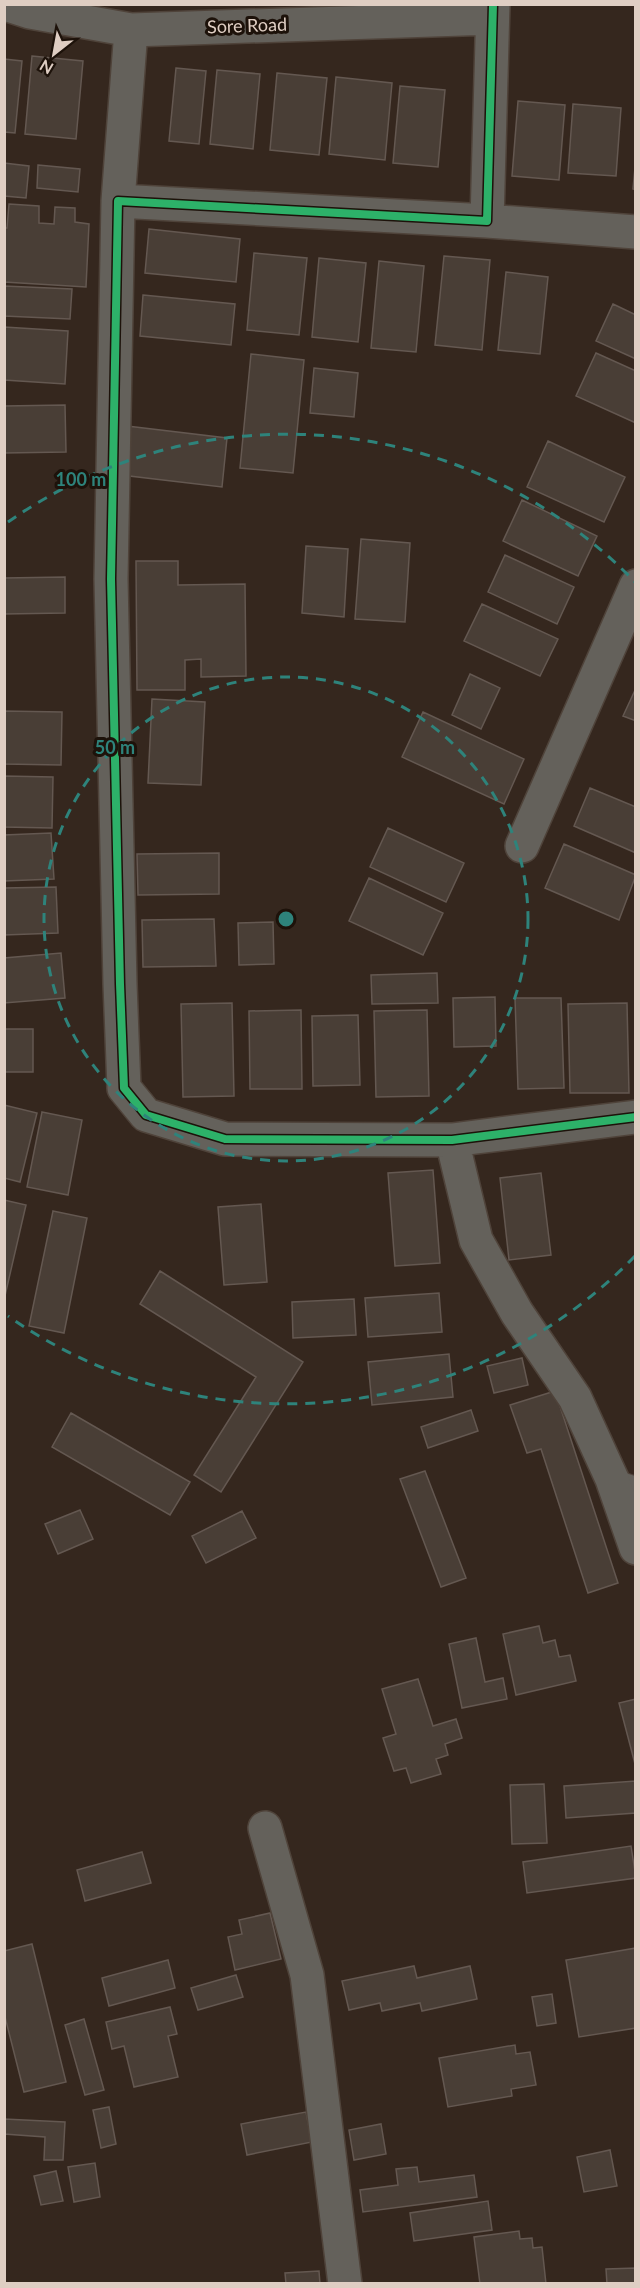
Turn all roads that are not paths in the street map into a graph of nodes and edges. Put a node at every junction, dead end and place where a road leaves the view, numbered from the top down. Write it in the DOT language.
graph roads {
  1 [pos="5,4"];
  2 [pos="493,11"];
  3 [pos="131,30"];
  4 [pos="118,201"];
  5 [pos="487,221"];
  6 [pos="636,232"];
  7 [pos="636,586"];
  8 [pos="522,846"];
  9 [pos="636,1117"];
  10 [pos="452,1140"];
  11 [pos="624,1483"];
  12 [pos="636,1548"];
  13 [pos="265,1828"];
  14 [pos="345,2283"];
  1 -- 3 [label="street, Sore Road"];
  2 -- 3 [label="street, Sore Road"];
  2 -- 5 [label="street"];
  3 -- 4 [label="street"];
  4 -- 5 [label="street"];
  4 -- 10 [label="street"];
  5 -- 6 [label="street"];
  7 -- 8 [label="street"];
  9 -- 10 [label="street"];
  10 -- 11 [label="street"];
  11 -- 12 [label="street"];
  13 -- 14 [label="street"];
}
